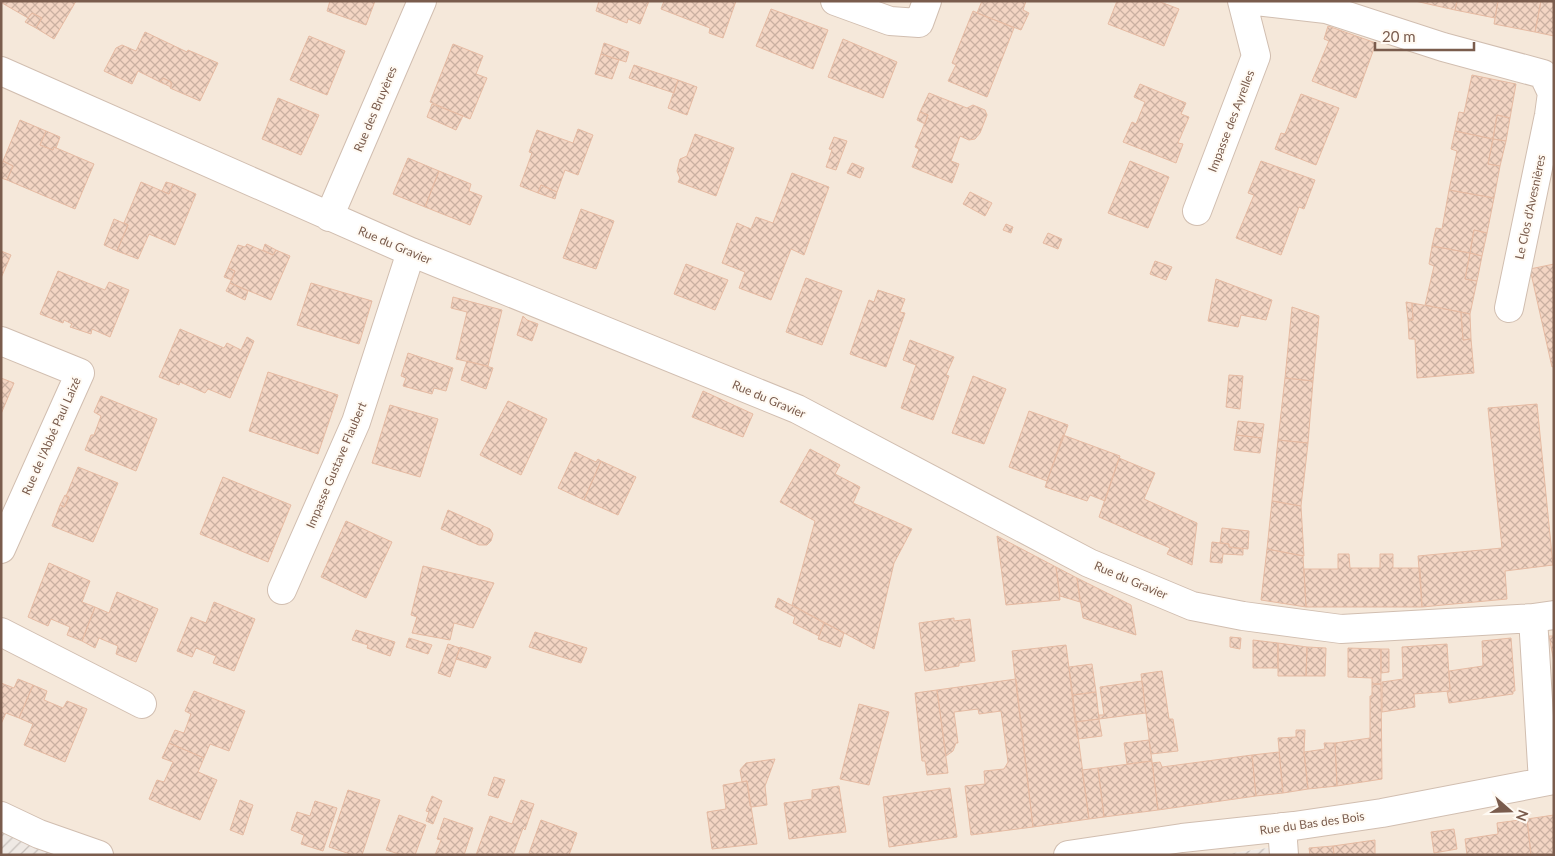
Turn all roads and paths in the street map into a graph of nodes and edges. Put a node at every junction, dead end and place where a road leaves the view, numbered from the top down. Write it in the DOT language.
graph roads {
  1 [pos="422,1"];
  2 [pos="835,1"];
  3 [pos="927,1"];
  4 [pos="1242,1"];
  5 [pos="1256,1"];
  6 [pos="1,71"];
  7 [pos="1197,211"];
  8 [pos="329,217"];
  9 [pos="411,252"];
  10 [pos="1509,308"];
  11 [pos="1,341"];
  12 [pos="1,548"];
  13 [pos="282,590"];
  14 [pos="1543,616"];
  15 [pos="1,632"];
  16 [pos="142,704"];
  17 [pos="1549,781"];
  18 [pos="1,816"];
  19 [pos="1282,827"];
  20 [pos="99,855"];
  21 [pos="1068,855"];
  22 [pos="1284,855"];
  1 -- 8 [label="street, Rue des Bruyères"];
  2 -- 3 [label="street"];
  4 -- 7 [label="street, Impasse des Ayrelles"];
  5 -- 10 [label="street, Le Clos d'Avesnières"];
  6 -- 8 [label="street, Rue du Gravier"];
  8 -- 9 [label="street, Rue du Gravier"];
  9 -- 13 [label="street, Impasse Gustave Flaubert"];
  9 -- 14 [label="street, Rue du Gravier"];
  11 -- 12 [label="street, Rue de l'Abbé Paul Laizé"];
  14 -- 17 [label="street"];
  15 -- 16 [label="street"];
  17 -- 19 [label="street, Rue du Bas des Bois"];
  18 -- 20 [label="street"];
  19 -- 21 [label="street, Rue du Bas des Bois"];
  19 -- 22 [label="street"];
}
